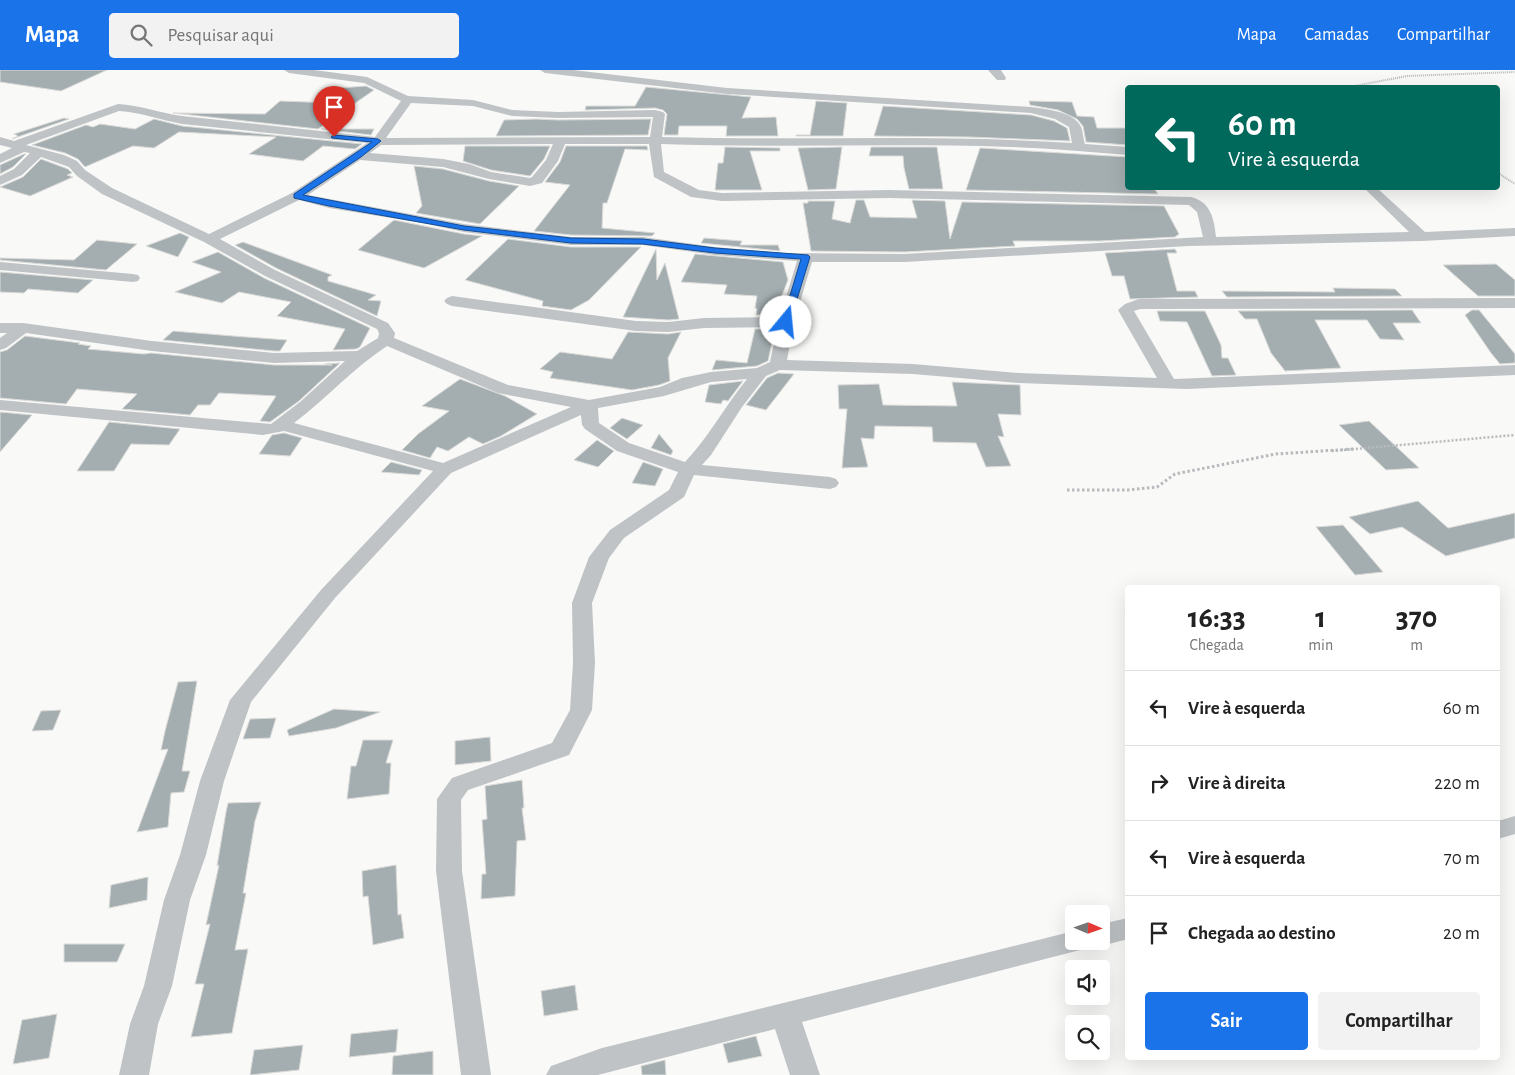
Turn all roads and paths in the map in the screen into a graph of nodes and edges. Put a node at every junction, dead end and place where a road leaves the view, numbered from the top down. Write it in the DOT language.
graph roads {
  1 [pos="289,70"];
  2 [pos="545,70"];
  3 [pos="1515,72"];
  4 [pos="342,73"];
  5 [pos="676,81"];
  6 [pos="1354,85"];
  7 [pos="408,99"];
  8 [pos="660,106"];
  9 [pos="0,141"];
  10 [pos="378,141"];
  11 [pos="560,141"];
  12 [pos="655,141"];
  13 [pos="18,147"];
  14 [pos="1078,147"];
  15 [pos="1125,151"];
  16 [pos="39,152"];
  17 [pos="358,156"];
  18 [pos="0,159"];
  19 [pos="1500,174"];
  20 [pos="0,181"];
  21 [pos="1515,184"];
  22 [pos="1372,190"];
  23 [pos="297,196"];
  24 [pos="1515,232"];
  25 [pos="1422,236"];
  26 [pos="209,239"];
  27 [pos="1210,241"];
  28 [pos="806,257"];
  29 [pos="0,266"];
  30 [pos="133,278"];
  31 [pos="452,301"];
  32 [pos="1515,303"];
  33 [pos="786,322"];
  34 [pos="0,328"];
  35 [pos="23,328"];
  36 [pos="386,340"];
  37 [pos="0,346"];
  38 [pos="360,356"];
  39 [pos="778,365"];
  40 [pos="1515,370"];
  41 [pos="760,373"];
  42 [pos="1168,383"];
  43 [pos="0,405"];
  44 [pos="589,405"];
  45 [pos="281,425"];
  46 [pos="1515,435"];
  47 [pos="445,469"];
  48 [pos="688,469"];
  49 [pos="830,483"];
  50 [pos="1068,490"];
  51 [pos="1515,825"];
  52 [pos="1500,829"];
  53 [pos="1125,929"];
  54 [pos="1110,933"];
  55 [pos="1065,944"];
  56 [pos="785,1015"];
  57 [pos="134,1075"];
  58 [pos="476,1075"];
  59 [pos="561,1075"];
  60 [pos="805,1075"];
  1 -- 4 [label="street"];
  2 -- 5 [label="street"];
  3 -- 6 [label="path"];
  4 -- 7 [label="street"];
  5 -- 8 [label="street"];
  5 -- 14 [label="street"];
  7 -- 8 [label="street"];
  7 -- 10 [label="street"];
  8 -- 12 [label="street"];
  9 -- 13 [label="street"];
  10 -- 11 [label="street"];
  10 -- 13 [label="street"];
  10 -- 17 [label="street"];
  11 -- 12 [label="street"];
  11 -- 17 [label="street"];
  12 -- 14 [label="street"];
  12 -- 27 [label="street"];
  13 -- 16 [label="street"];
  13 -- 18 [label="street"];
  14 -- 15 [label="street"];
  16 -- 20 [label="street"];
  16 -- 26 [label="street"];
  17 -- 23 [label="street"];
  19 -- 21 [label="path"];
  22 -- 25 [label="street"];
  23 -- 26 [label="street"];
  23 -- 28 [label="street"];
  24 -- 25 [label="street"];
  25 -- 27 [label="street"];
  26 -- 36 [label="street"];
  27 -- 28 [label="street"];
  28 -- 33 [label="street"];
  29 -- 30 [label="street"];
  31 -- 33 [label="street"];
  32 -- 42 [label="street"];
  33 -- 39 [label="street"];
  34 -- 35 [label="street"];
  35 -- 37 [label="street"];
  35 -- 38 [label="street"];
  36 -- 38 [label="street"];
  36 -- 44 [label="street"];
  38 -- 45 [label="street"];
  39 -- 41 [label="street"];
  39 -- 42 [label="street"];
  40 -- 42 [label="street"];
  41 -- 44 [label="street"];
  41 -- 48 [label="street"];
  43 -- 45 [label="street"];
  44 -- 47 [label="street"];
  44 -- 48 [label="street"];
  45 -- 47 [label="street"];
  46 -- 50 [label="path"];
  47 -- 57 [label="street"];
  48 -- 49 [label="street"];
  48 -- 58 [label="street"];
  51 -- 52 [label="street"];
  53 -- 54 [label="street"];
  55 -- 56 [label="street"];
  56 -- 59 [label="street"];
  56 -- 60 [label="street"];
}
